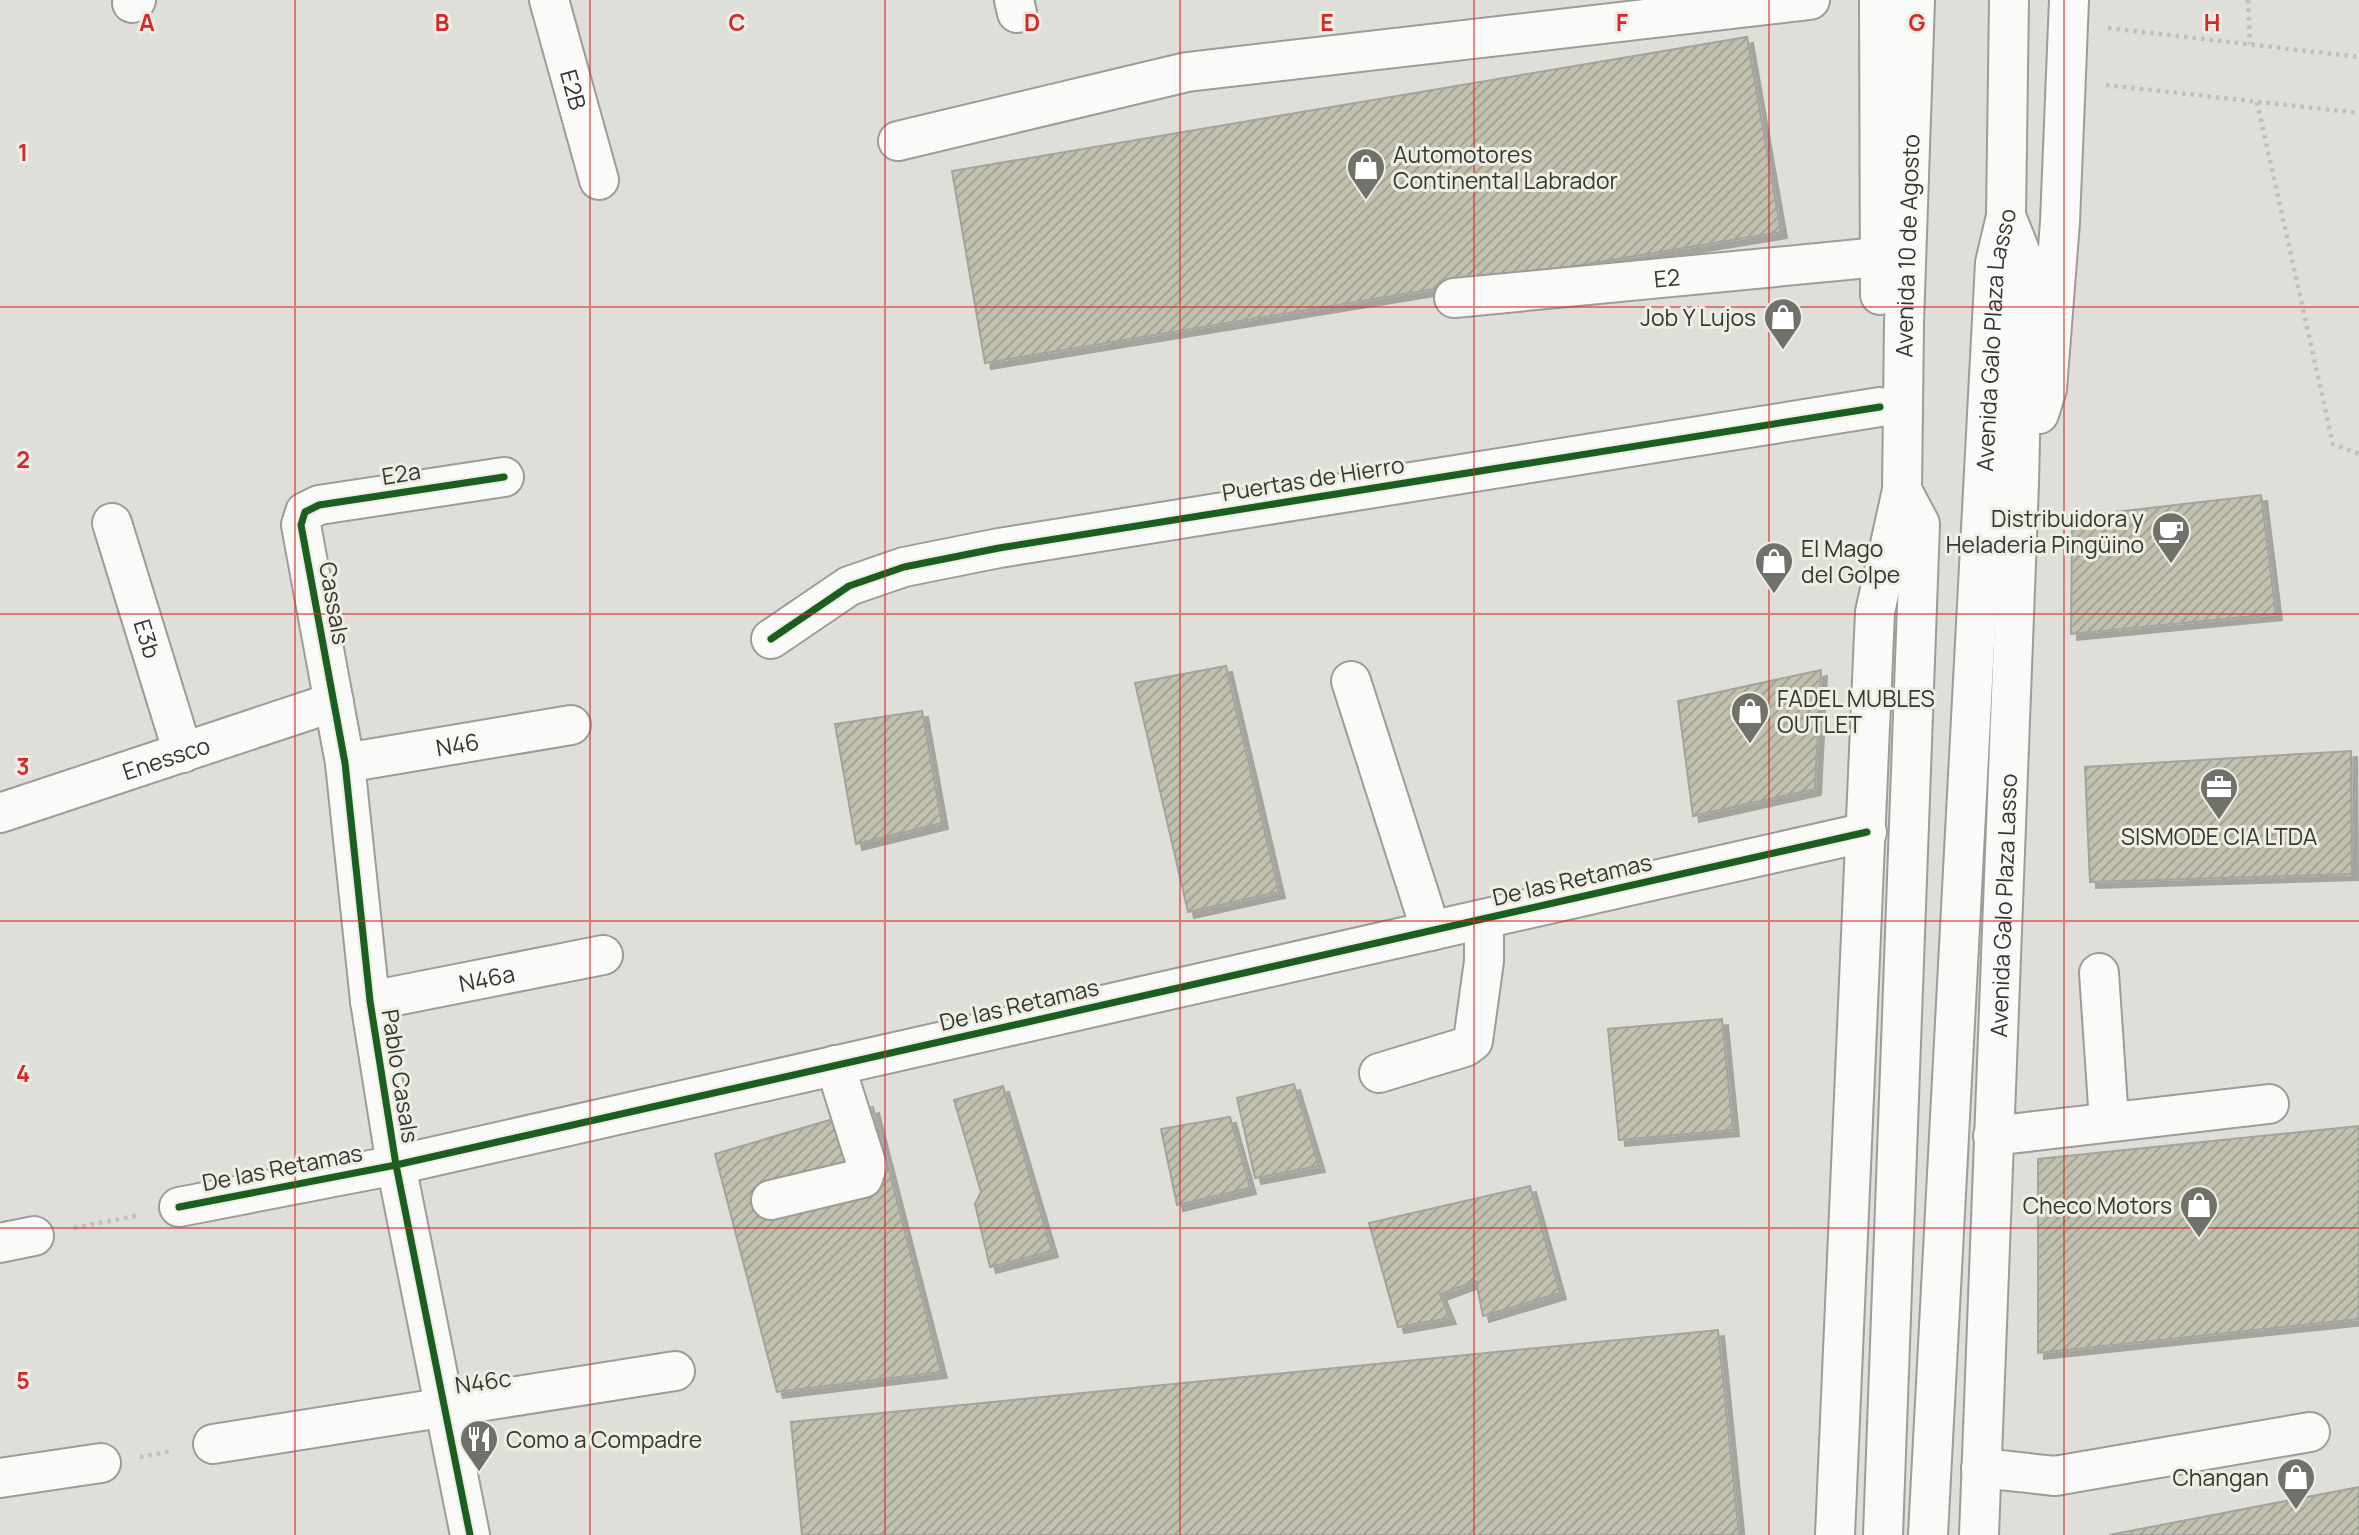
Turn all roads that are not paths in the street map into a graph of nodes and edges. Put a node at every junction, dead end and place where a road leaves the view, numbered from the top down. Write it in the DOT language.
graph roads {
  1 [pos="549,0"];
  2 [pos="1810,0"];
  3 [pos="1879,0"];
  4 [pos="1915,0"];
  5 [pos="2010,0"];
  6 [pos="2069,0"];
  7 [pos="1762,3"];
  8 [pos="1586,13"];
  9 [pos="898,141"];
  10 [pos="599,180"];
  11 [pos="2006,216"];
  12 [pos="1880,257"];
  13 [pos="1454,298"];
  14 [pos="1880,407"];
  15 [pos="504,477"];
  16 [pos="2019,484"];
  17 [pos="1902,490"];
  18 [pos="305,512"];
  19 [pos="112,523"];
  20 [pos="1875,612"];
  21 [pos="771,639"];
  22 [pos="1351,681"];
  23 [pos="334,702"];
  24 [pos="571,725"];
  25 [pos="183,752"];
  26 [pos="345,764"];
  27 [pos="0,813"];
  28 [pos="1867,832"];
  29 [pos="1484,919"];
  30 [pos="1431,930"];
  31 [pos="603,954"];
  32 [pos="2099,973"];
  33 [pos="370,1001"];
  34 [pos="835,1065"];
  35 [pos="1379,1073"];
  36 [pos="2269,1104"];
  37 [pos="2109,1121"];
  38 [pos="1993,1136"];
  39 [pos="396,1165"];
  40 [pos="771,1200"];
  41 [pos="179,1207"];
  42 [pos="675,1371"];
  43 [pos="446,1406"];
  44 [pos="2310,1432"];
  45 [pos="213,1444"];
  46 [pos="101,1463"];
  47 [pos="1982,1468"];
  48 [pos="0,1478"];
  49 [pos="470,1535"];
  50 [pos="1835,1535"];
  51 [pos="1883,1535"];
  52 [pos="1928,1535"];
  53 [pos="1979,1535"];
  1 -- 10 [label="main road, E2B"];
  2 -- 7 [label="main road"];
  3 -- 12 [label="main road"];
  4 -- 17 [label="main road, Avenida 10 de Agosto"];
  5 -- 11 [label="main road"];
  6 -- 16 [label="main road"];
  7 -- 8 [label="main road"];
  8 -- 9 [label="main road"];
  11 -- 16 [label="main road, Avenida Galo Plaza Lasso"];
  11 -- 52 [label="main road, Avenida Galo Plaza Lasso"];
  12 -- 13 [label="main road, E2"];
  12 -- 14 [label="main road"];
  14 -- 20 [label="main road"];
  14 -- 21 [label="main road, Puertas de Hierro"];
  15 -- 18 [label="main road, E2a"];
  16 -- 38 [label="main road, Avenida Galo Plaza Lasso"];
  17 -- 20 [label="main road"];
  17 -- 51 [label="main road"];
  18 -- 23 [label="main road, Cassals"];
  19 -- 25 [label="main road, E3b"];
  20 -- 28 [label="main road"];
  22 -- 30 [label="main road"];
  23 -- 25 [label="main road, Enessco"];
  23 -- 26 [label="main road, Pablo Casals"];
  24 -- 26 [label="main road, N46"];
  25 -- 27 [label="main road, Enessco"];
  26 -- 33 [label="main road, Pablo Casals"];
  28 -- 29 [label="main road, De las Retamas"];
  28 -- 50 [label="main road"];
  29 -- 30 [label="main road, De las Retamas"];
  29 -- 35 [label="main road"];
  30 -- 34 [label="main road, De las Retamas"];
  31 -- 33 [label="main road, N46a"];
  32 -- 37 [label="main road"];
  33 -- 39 [label="main road, Pablo Casals"];
  34 -- 39 [label="main road, De las Retamas"];
  34 -- 40 [label="main road"];
  36 -- 37 [label="main road"];
  37 -- 38 [label="main road"];
  38 -- 47 [label="main road, Avenida Galo Plaza Lasso"];
  39 -- 41 [label="main road, De las Retamas"];
  39 -- 43 [label="main road, Pablo Casals"];
  42 -- 43 [label="main road, N46c"];
  43 -- 45 [label="main road, N46c"];
  43 -- 49 [label="main road, Pablo Casals"];
  44 -- 47 [label="main road"];
  46 -- 48 [label="main road"];
  47 -- 53 [label="main road, Avenida Galo Plaza Lasso"];
}
